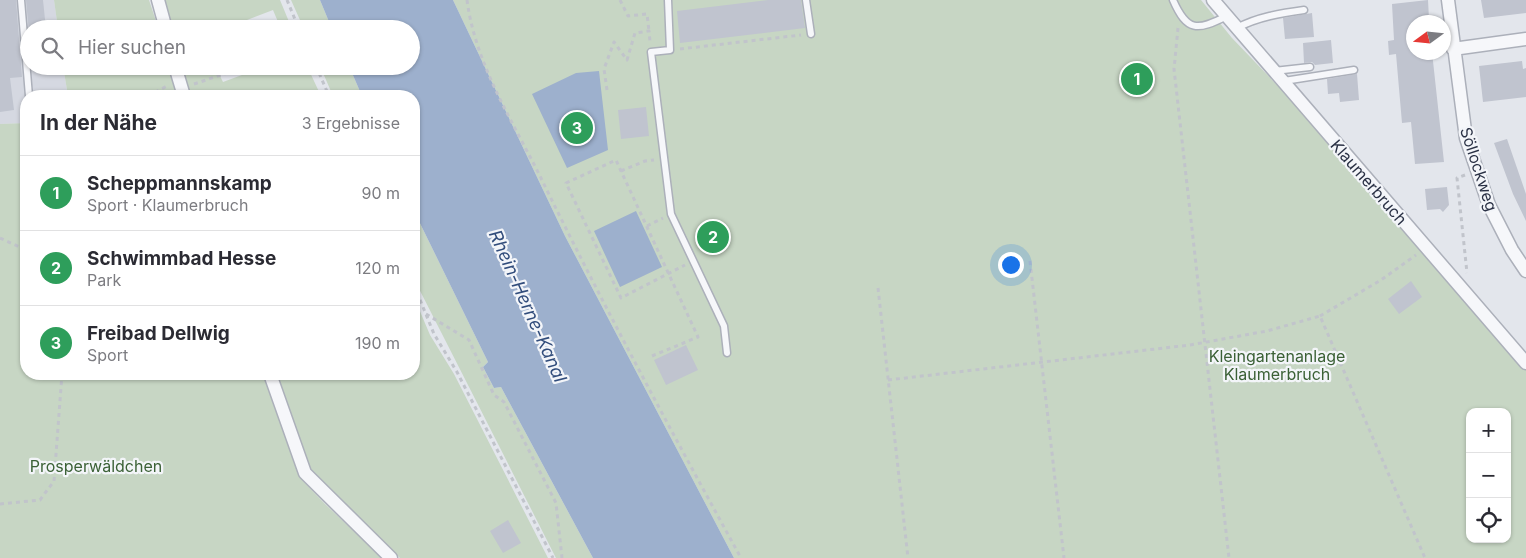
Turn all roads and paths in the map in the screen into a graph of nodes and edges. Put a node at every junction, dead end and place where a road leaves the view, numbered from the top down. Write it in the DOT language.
graph roads {
  1 [pos="21,0"];
  2 [pos="158,0"];
  3 [pos="287,0"];
  4 [pos="467,0"];
  5 [pos="620,0"];
  6 [pos="668,0"];
  7 [pos="806,0"];
  8 [pos="1173,0"];
  9 [pos="1213,0"];
  10 [pos="1448,0"];
  11 [pos="1304,10"];
  12 [pos="1179,15"];
  13 [pos="1227,16"];
  14 [pos="23,20"];
  15 [pos="164,20"];
  16 [pos="295,20"];
  17 [pos="1237,28"];
  18 [pos="649,30"];
  19 [pos="811,34"];
  20 [pos="1526,39"];
  21 [pos="1453,49"];
  22 [pos="670,50"];
  23 [pos="651,52"];
  24 [pos="1310,67"];
  25 [pos="1354,70"];
  26 [pos="27,75"];
  27 [pos="178,75"];
  28 [pos="221,75"];
  29 [pos="320,75"];
  30 [pos="1278,76"];
  31 [pos="182,88"];
  32 [pos="28,90"];
  33 [pos="326,90"];
  34 [pos="607,90"];
  35 [pos="664,159"];
  36 [pos="1478,171"];
  37 [pos="621,172"];
  38 [pos="671,214"];
  39 [pos="646,226"];
  40 [pos="0,238"];
  41 [pos="20,247"];
  42 [pos="1426,248"];
  43 [pos="693,261"];
  44 [pos="1030,261"];
  45 [pos="1526,271"];
  46 [pos="669,272"];
  47 [pos="878,288"];
  48 [pos="1470,299"];
  49 [pos="420,300"];
  50 [pos="426,314"];
  51 [pos="1320,316"];
  52 [pos="1205,343"];
  53 [pos="727,353"];
  54 [pos="652,356"];
  55 [pos="1042,362"];
  56 [pos="1526,363"];
  57 [pos="62,380"];
  58 [pos="272,380"];
  59 [pos="888,380"];
  60 [pos="0,504"];
  61 [pos="391,558"];
  62 [pos="553,558"];
  63 [pos="562,558"];
  64 [pos="741,558"];
  65 [pos="908,558"];
  66 [pos="1064,558"];
  67 [pos="1229,558"];
  68 [pos="1425,558"];
  1 -- 14 [label="lane"];
  2 -- 15 [label="street"];
  3 -- 16 [label="path"];
  4 -- 64 [label="path"];
  5 -- 18 [label="path"];
  6 -- 22 [label="lane"];
  7 -- 19 [label="lane"];
  8 -- 12 [label="lane"];
  9 -- 13 [label="street, Klaumerbruch"];
  10 -- 21 [label="street, Söllockweg"];
  11 -- 17 [label="lane"];
  12 -- 13 [label="lane"];
  12 -- 52 [label="path"];
  13 -- 17 [label="street, Klaumerbruch"];
  17 -- 30 [label="street, Klaumerbruch"];
  18 -- 23 [label="path"];
  18 -- 34 [label="path"];
  19 -- 22 [label="path"];
  20 -- 21 [label="street"];
  21 -- 36 [label="street, Söllockweg"];
  22 -- 23 [label="lane"];
  23 -- 35 [label="lane"];
  24 -- 30 [label="lane"];
  25 -- 30 [label="lane"];
  26 -- 32 [label="lane"];
  27 -- 31 [label="street"];
  28 -- 31 [label="path"];
  29 -- 33 [label="path"];
  30 -- 42 [label="street, Klaumerbruch"];
  35 -- 37 [label="path"];
  35 -- 38 [label="lane"];
  36 -- 45 [label="street, Söllockweg"];
  36 -- 48 [label="path"];
  37 -- 39 [label="path"];
  37 -- 46 [label="path"];
  38 -- 39 [label="path"];
  38 -- 43 [label="lane"];
  39 -- 46 [label="path"];
  40 -- 41 [label="path"];
  42 -- 48 [label="street, Klaumerbruch"];
  42 -- 51 [label="path"];
  43 -- 46 [label="path"];
  43 -- 53 [label="lane"];
  44 -- 55 [label="path"];
  46 -- 54 [label="path"];
  47 -- 59 [label="path"];
  48 -- 56 [label="street, Klaumerbruch"];
  49 -- 50 [label="path"];
  50 -- 62 [label="path"];
  50 -- 63 [label="path"];
  51 -- 52 [label="path"];
  51 -- 68 [label="path"];
  52 -- 55 [label="path"];
  52 -- 67 [label="path"];
  55 -- 59 [label="path"];
  55 -- 66 [label="path"];
  57 -- 60 [label="path"];
  58 -- 61 [label="street"];
  59 -- 65 [label="path"];
}
